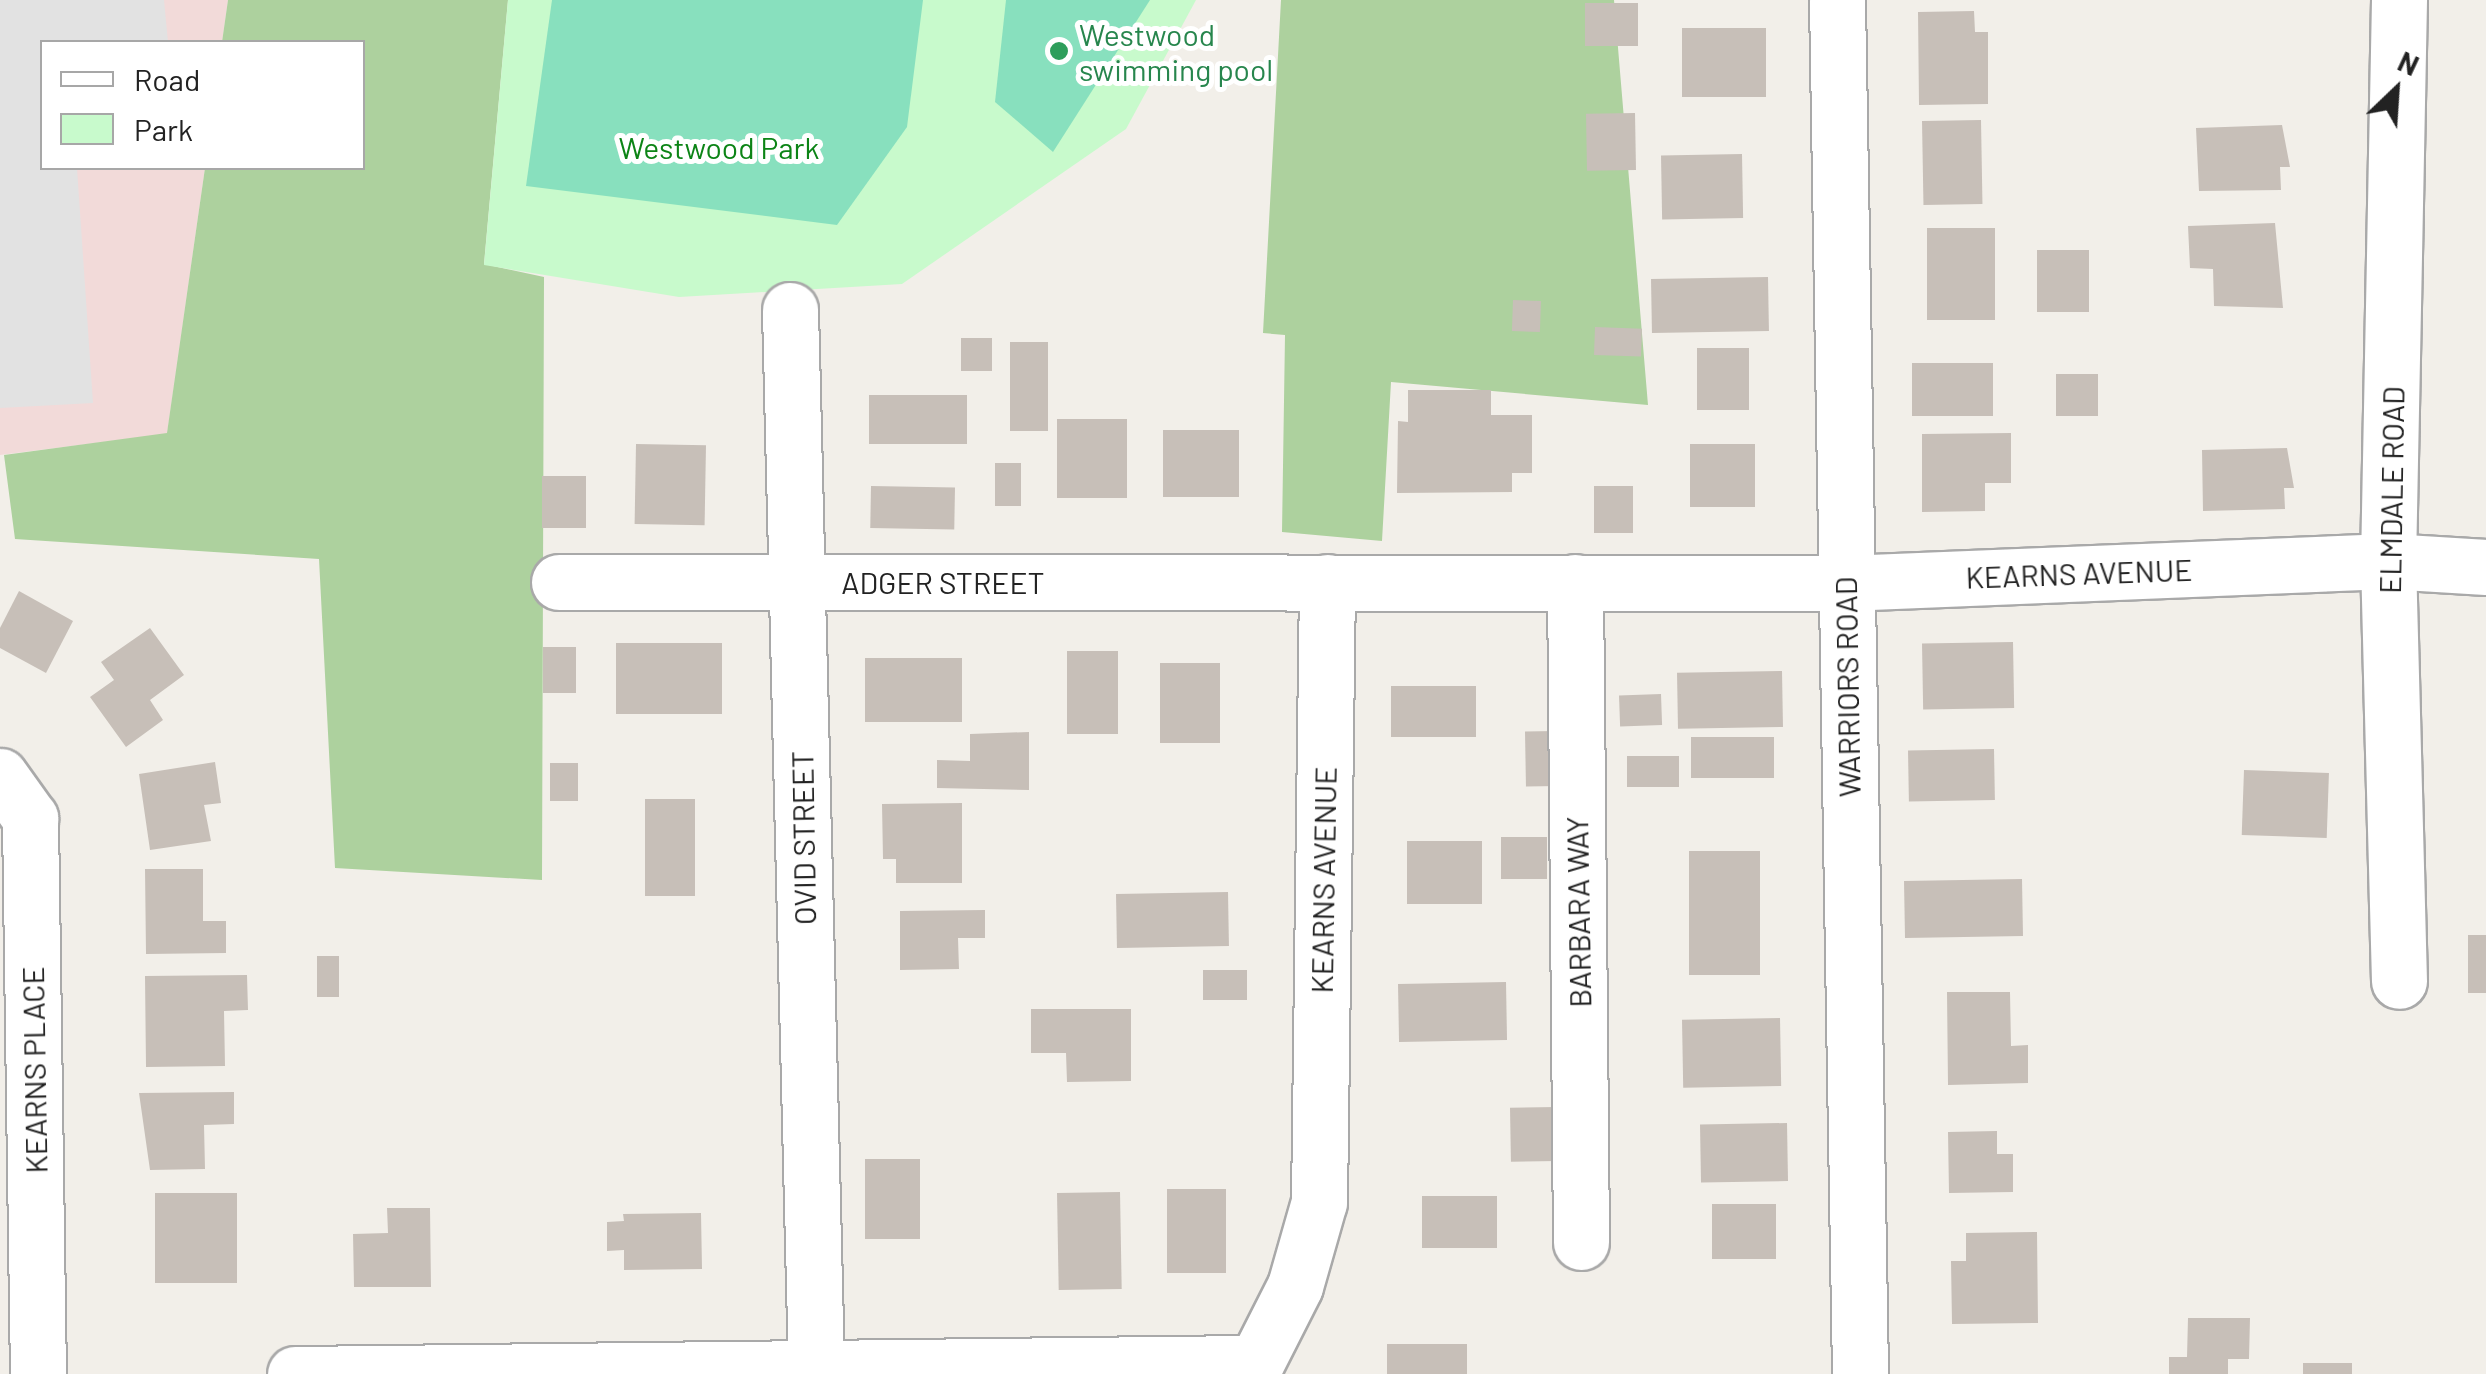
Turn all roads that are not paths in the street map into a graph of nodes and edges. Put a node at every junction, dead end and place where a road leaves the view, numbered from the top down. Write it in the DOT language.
graph roads {
  1 [pos="1837,0"];
  2 [pos="2399,0"];
  3 [pos="790,310"];
  4 [pos="2388,561"];
  5 [pos="2486,567"];
  6 [pos="558,582"];
  7 [pos="797,582"];
  8 [pos="1327,582"];
  9 [pos="1574,582"];
  10 [pos="1845,583"];
  11 [pos="0,776"];
  12 [pos="2399,980"];
  13 [pos="1581,1242"];
  14 [pos="816,1366"];
  15 [pos="1256,1369"];
  16 [pos="38,1374"];
  17 [pos="294,1374"];
  18 [pos="413,1374"];
  19 [pos="1860,1374"];
  1 -- 10 [label="street, WARRIORS ROAD"];
  2 -- 4 [label="street, ELMDALE ROAD"];
  3 -- 7 [label="street, OVID STREET"];
  4 -- 5 [label="street, KEARNS AVENUE"];
  4 -- 10 [label="street, KEARNS AVENUE"];
  4 -- 12 [label="street, ELMDALE ROAD"];
  6 -- 7 [label="street, ADGER STREET"];
  7 -- 8 [label="street, ADGER STREET"];
  7 -- 14 [label="street, OVID STREET"];
  8 -- 9 [label="street, KEARNS AVENUE"];
  8 -- 15 [label="street, KEARNS AVENUE"];
  9 -- 10 [label="street, KEARNS AVENUE"];
  9 -- 13 [label="street, BARBARA WAY"];
  10 -- 19 [label="street, WARRIORS ROAD"];
  11 -- 16 [label="street, KEARNS PLACE"];
  14 -- 15 [label="street, KEARNS AVENUE"];
  14 -- 18 [label="street, KEARNS AVENUE"];
  17 -- 18 [label="street, KEARNS AVENUE"];
}
